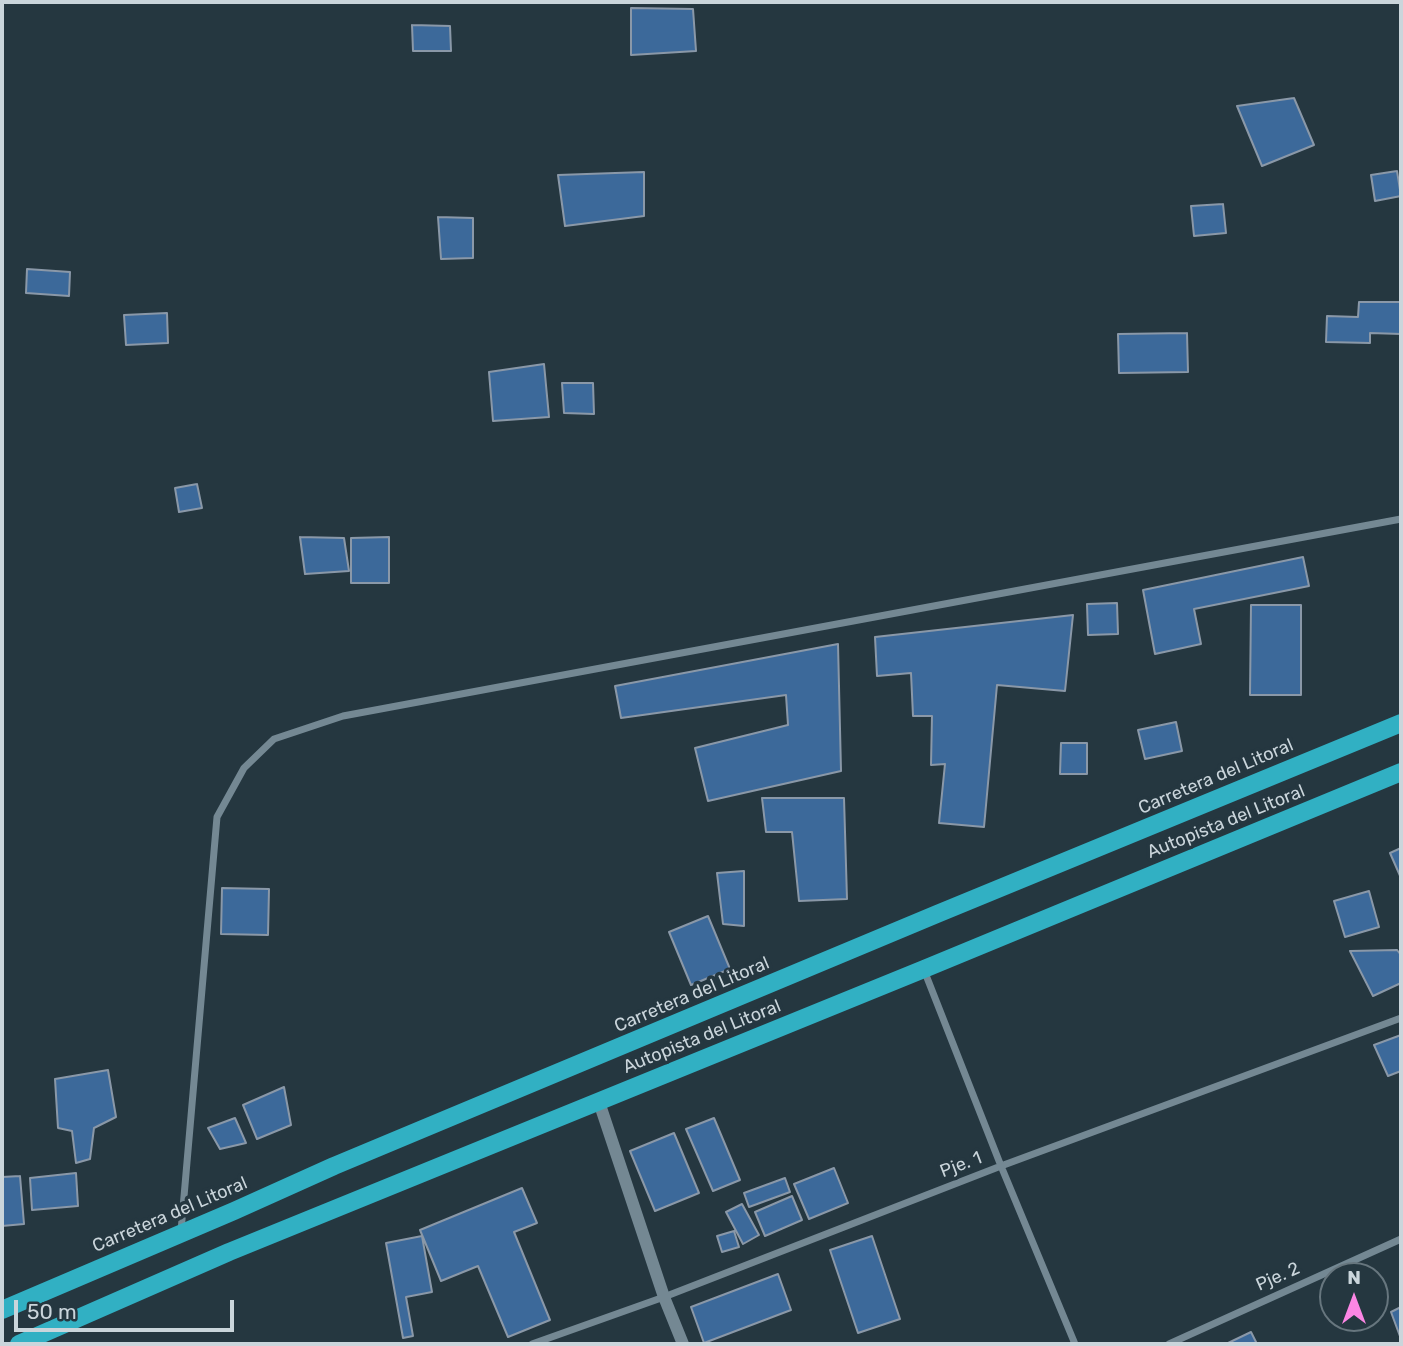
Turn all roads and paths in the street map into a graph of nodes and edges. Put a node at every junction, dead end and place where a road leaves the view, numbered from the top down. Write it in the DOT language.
graph roads {
  1 [pos="1401,519"];
  2 [pos="1401,723"];
  3 [pos="1401,772"];
  4 [pos="924,969"];
  5 [pos="1401,1018"];
  6 [pos="599,1102"];
  7 [pos="1001,1166"];
  8 [pos="181,1233"];
  9 [pos="1401,1239"];
  10 [pos="664,1297"];
  11 [pos="2,1310"];
  12 [pos="19,1344"];
  13 [pos="533,1344"];
  14 [pos="683,1344"];
  15 [pos="1075,1344"];
  16 [pos="1168,1344"];
  1 -- 8 [label="street"];
  2 -- 8 [label="main road, Carretera del Litoral"];
  3 -- 4 [label="main road, Autopista del Litoral"];
  4 -- 6 [label="main road, Autopista del Litoral"];
  4 -- 7 [label="street"];
  5 -- 7 [label="street, Pje. 1"];
  6 -- 10 [label="street"];
  6 -- 12 [label="main road, Autopista del Litoral"];
  7 -- 10 [label="street, Pje. 1"];
  7 -- 15 [label="street"];
  8 -- 11 [label="main road, Carretera del Litoral"];
  9 -- 16 [label="street, Pje. 2"];
  10 -- 13 [label="street, Pje. 1"];
  10 -- 14 [label="street"];
}
